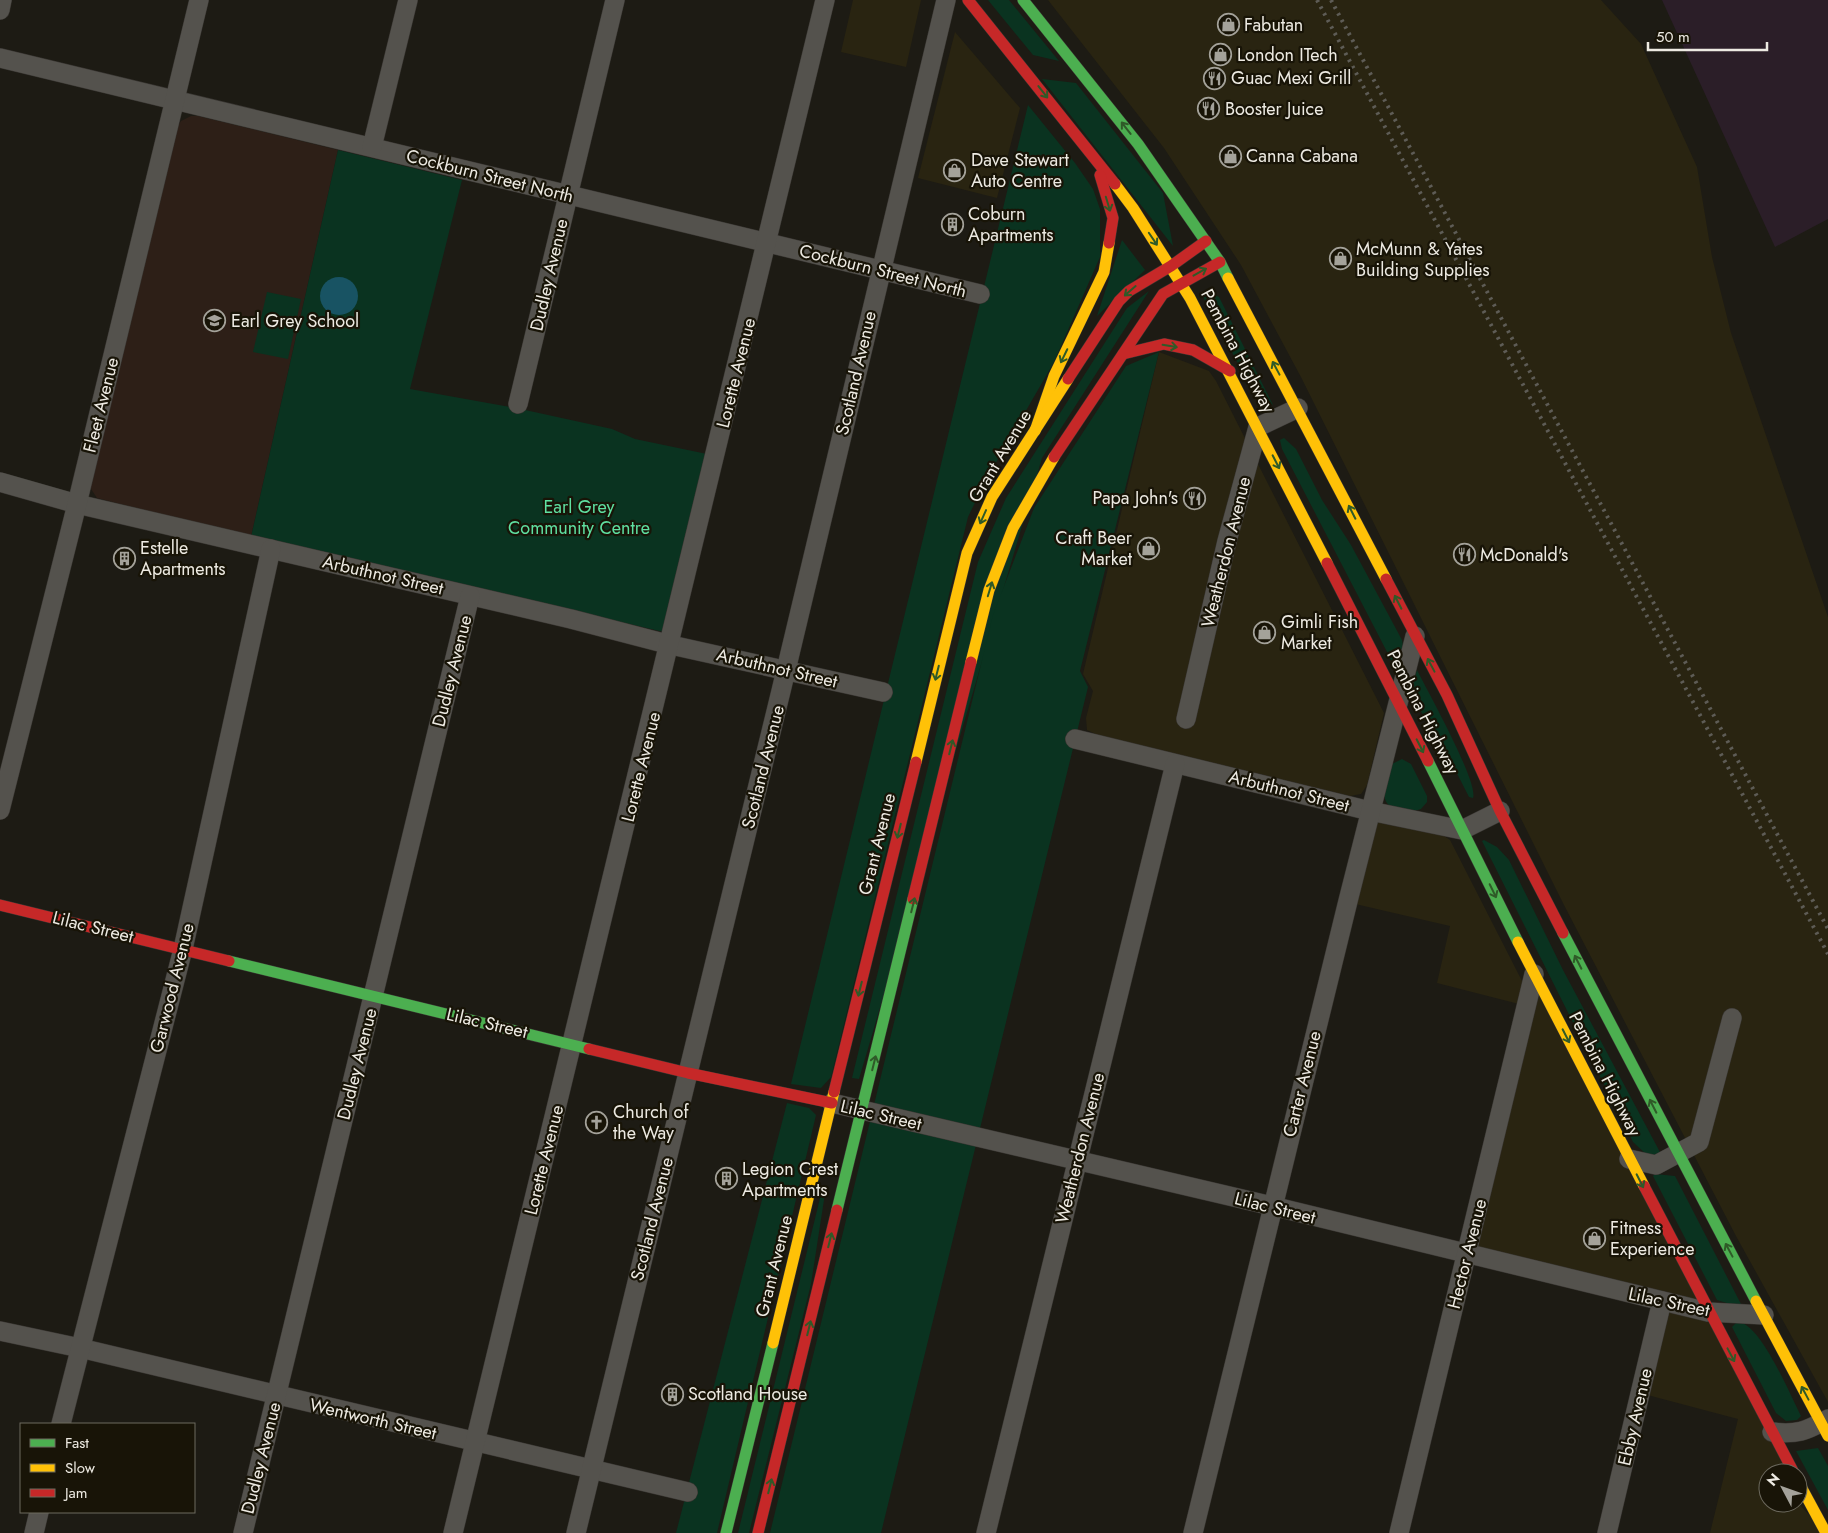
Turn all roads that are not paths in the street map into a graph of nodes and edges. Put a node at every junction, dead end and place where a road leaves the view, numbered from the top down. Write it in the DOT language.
graph roads {
  1 [pos="2,0"];
  2 [pos="199,0"];
  3 [pos="408,0"];
  4 [pos="615,0"];
  5 [pos="825,0"];
  6 [pos="946,0"];
  7 [pos="968,0"];
  8 [pos="1023,0"];
  9 [pos="0,10"];
  10 [pos="1008,50"];
  11 [pos="0,58"];
  12 [pos="1038,68"];
  13 [pos="175,100"];
  14 [pos="372,147"];
  15 [pos="1094,157"];
  16 [pos="568,195"];
  17 [pos="1206,241"];
  18 [pos="767,243"];
  19 [pos="1220,262"];
  20 [pos="1171,266"];
  21 [pos="880,270"];
  22 [pos="1181,283"];
  23 [pos="980,294"];
  24 [pos="1123,354"];
  25 [pos="1230,371"];
  26 [pos="518,404"];
  27 [pos="1298,408"];
  28 [pos="1258,427"];
  29 [pos="1035,431"];
  30 [pos="0,482"];
  31 [pos="78,504"];
  32 [pos="271,549"];
  33 [pos="470,596"];
  34 [pos="1415,636"];
  35 [pos="671,645"];
  36 [pos="786,670"];
  37 [pos="883,692"];
  38 [pos="1398,702"];
  39 [pos="1186,719"];
  40 [pos="1076,738"];
  41 [pos="1175,764"];
  42 [pos="0,810"];
  43 [pos="1370,811"];
  44 [pos="1500,811"];
  45 [pos="1462,830"];
  46 [pos="0,905"];
  47 [pos="183,949"];
  48 [pos="1534,974"];
  49 [pos="373,997"];
  50 [pos="1732,1018"];
  51 [pos="572,1044"];
  52 [pos="688,1073"];
  53 [pos="832,1103"];
  54 [pos="863,1110"];
  55 [pos="1678,1154"];
  56 [pos="1630,1159"];
  57 [pos="1077,1162"];
  58 [pos="1272,1206"];
  59 [pos="1466,1254"];
  60 [pos="1662,1301"];
  61 [pos="1708,1312"];
  62 [pos="1764,1315"];
  63 [pos="0,1331"];
  64 [pos="80,1348"];
  65 [pos="276,1396"];
  66 [pos="61,1423"];
  67 [pos="1826,1426"];
  68 [pos="1772,1432"];
  69 [pos="475,1443"];
  70 [pos="1789,1463"];
  71 [pos="592,1470"];
  72 [pos="688,1492"];
  73 [pos="1808,1508"];
  74 [pos="39,1513"];
  75 [pos="1814,1524"];
  76 [pos="34,1533"];
  77 [pos="244,1533"];
  78 [pos="454,1533"];
  79 [pos="576,1533"];
  80 [pos="726,1533"];
  81 [pos="758,1533"];
  82 [pos="986,1533"];
  83 [pos="1192,1533"];
  84 [pos="1399,1533"];
  85 [pos="1607,1533"];
  86 [pos="1826,1533"];
  1 -- 9 [label="street"];
  2 -- 13 [label="street, Fleet Avenue"];
  3 -- 14 [label="street"];
  4 -- 16 [label="street, Dudley Avenue"];
  5 -- 18 [label="street, Lorette Avenue"];
  6 -- 21 [label="street, Scotland Avenue"];
  7 -- 10 [label="main road, Pembina Highway"];
  17 -- 8 [label="main road, Pembina Highway, one-way"];
  10 -- 12 [label="main road"];
  10 -- 15 [label="main road, Pembina Highway, one-way"];
  11 -- 13 [label="street, Cockburn Street North"];
  13 -- 14 [label="street, Cockburn Street North"];
  13 -- 31 [label="street, Fleet Avenue"];
  14 -- 16 [label="street, Cockburn Street North"];
  15 -- 20 [label="main road, Pembina Highway, one-way"];
  15 -- 29 [label="main road, one-way"];
  16 -- 18 [label="street, Cockburn Street North"];
  16 -- 26 [label="street, Dudley Avenue"];
  17 -- 19 [label="main road, Pembina Highway"];
  17 -- 20 [label="main road, Grant Avenue"];
  18 -- 21 [label="street, Cockburn Street North"];
  18 -- 35 [label="street, Lorette Avenue"];
  22 -- 19 [label="main road, one-way"];
  27 -- 19 [label="main road, Pembina Highway, one-way"];
  20 -- 22 [label="main road, Pembina Highway"];
  20 -- 29 [label="main road, Grant Avenue, one-way"];
  21 -- 23 [label="street, Cockburn Street North"];
  21 -- 36 [label="street, Scotland Avenue"];
  22 -- 24 [label="main road"];
  22 -- 25 [label="main road, Pembina Highway"];
  24 -- 25 [label="main road, one-way"];
  54 -- 24 [label="main road, one-way"];
  25 -- 28 [label="main road, Pembina Highway"];
  27 -- 28 [label="street"];
  34 -- 27 [label="main road, Pembina Highway, one-way"];
  28 -- 38 [label="main road, Pembina Highway, one-way"];
  28 -- 39 [label="street, Weatherdon Avenue"];
  29 -- 53 [label="main road, Grant Avenue, one-way"];
  30 -- 31 [label="street, Arbuthnot Street"];
  31 -- 32 [label="street, Arbuthnot Street"];
  31 -- 42 [label="street, Fleet Avenue"];
  32 -- 33 [label="street, Arbuthnot Street"];
  32 -- 47 [label="street, Garwood Avenue"];
  33 -- 35 [label="street, Arbuthnot Street"];
  33 -- 49 [label="street, Dudley Avenue"];
  34 -- 38 [label="street, Carter Avenue"];
  44 -- 34 [label="main road, Pembina Highway, one-way"];
  35 -- 36 [label="street, Arbuthnot Street"];
  35 -- 51 [label="street, Lorette Avenue"];
  36 -- 37 [label="street, Arbuthnot Street"];
  36 -- 52 [label="street, Scotland Avenue"];
  38 -- 43 [label="street, Carter Avenue"];
  38 -- 45 [label="main road, Pembina Highway, one-way"];
  40 -- 41 [label="street, Arbuthnot Street"];
  41 -- 43 [label="street, Arbuthnot Street"];
  41 -- 57 [label="street, Weatherdon Avenue"];
  43 -- 45 [label="street, Arbuthnot Street"];
  43 -- 58 [label="street, Carter Avenue"];
  44 -- 45 [label="street"];
  55 -- 44 [label="main road, Pembina Highway, one-way"];
  45 -- 48 [label="main road, Pembina Highway, one-way"];
  46 -- 47 [label="main road, Lilac Street"];
  47 -- 49 [label="main road, Lilac Street"];
  47 -- 64 [label="street, Garwood Avenue"];
  48 -- 56 [label="main road, Pembina Highway, one-way"];
  48 -- 59 [label="street, Hector Avenue"];
  49 -- 51 [label="main road, Lilac Street"];
  49 -- 65 [label="street, Dudley Avenue"];
  50 -- 55 [label="street"];
  51 -- 52 [label="main road, Lilac Street"];
  51 -- 69 [label="street, Lorette Avenue"];
  52 -- 53 [label="main road, Lilac Street"];
  52 -- 71 [label="street, Scotland Avenue"];
  53 -- 54 [label="street, Lilac Street"];
  53 -- 80 [label="main road, Grant Avenue"];
  54 -- 57 [label="street, Lilac Street"];
  81 -- 54 [label="main road, one-way"];
  55 -- 56 [label="street"];
  62 -- 55 [label="main road, Pembina Highway, one-way"];
  56 -- 61 [label="main road, Pembina Highway, one-way"];
  57 -- 58 [label="street, Lilac Street"];
  57 -- 82 [label="street, Weatherdon Avenue"];
  58 -- 59 [label="street, Lilac Street"];
  58 -- 83 [label="street, Carter Avenue"];
  59 -- 60 [label="street, Lilac Street"];
  59 -- 84 [label="street, Hector Avenue"];
  60 -- 61 [label="street, Lilac Street"];
  60 -- 85 [label="street, Ebby Avenue"];
  61 -- 62 [label="street, Lilac Street"];
  61 -- 68 [label="main road, Pembina Highway, one-way"];
  67 -- 62 [label="main road, Pembina Highway, one-way"];
  63 -- 64 [label="street, Wentworth Street"];
  64 -- 65 [label="street, Wentworth Street"];
  64 -- 66 [label="street, Garwood Avenue"];
  65 -- 69 [label="street, Wentworth Street"];
  65 -- 77 [label="street, Dudley Avenue"];
  67 -- 68 [label="street"];
  68 -- 70 [label="main road, Pembina Highway"];
  69 -- 71 [label="street, Wentworth Street"];
  69 -- 78 [label="street, Lorette Avenue"];
  71 -- 72 [label="street, Wentworth Street"];
  71 -- 79 [label="street, Scotland Avenue"];
  73 -- 75 [label="main road"];
  74 -- 76 [label="street"];
  75 -- 86 [label="main road"];
}
